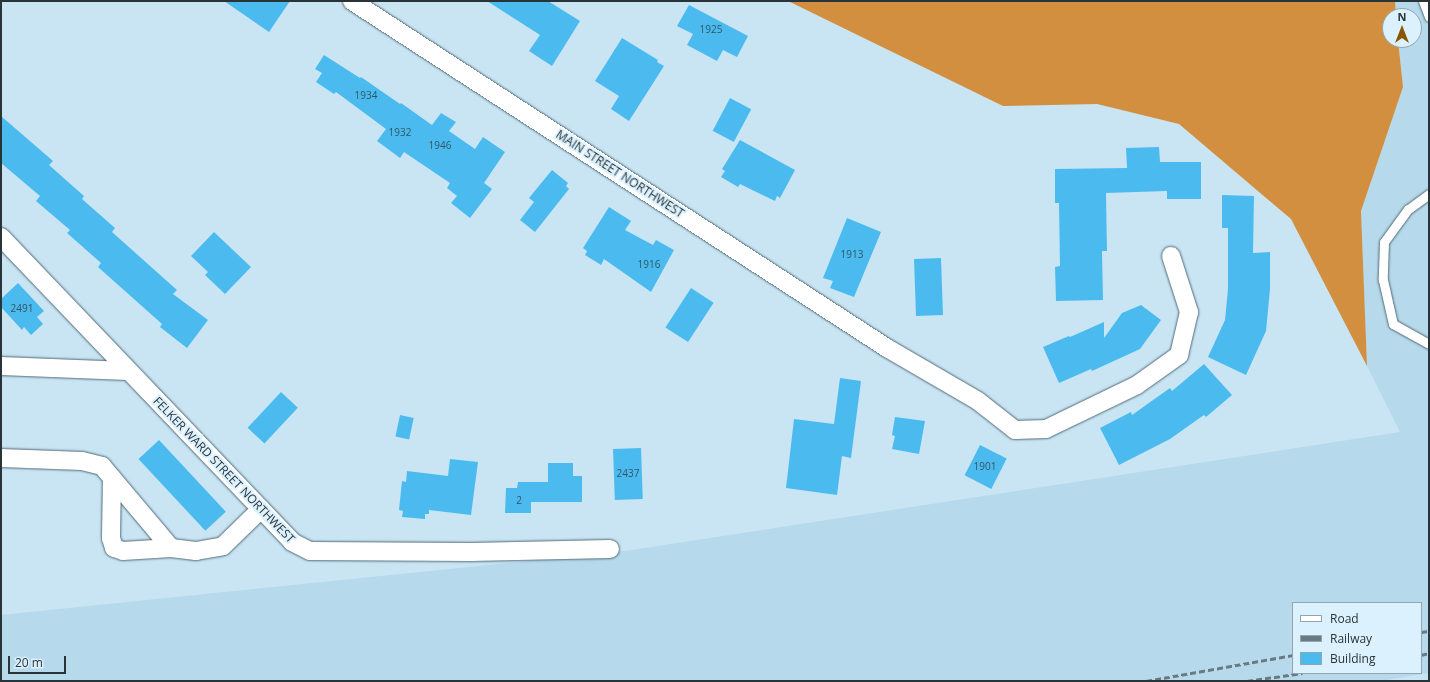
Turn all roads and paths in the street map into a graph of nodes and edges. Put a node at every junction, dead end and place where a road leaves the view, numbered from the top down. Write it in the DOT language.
graph roads {
  1 [pos="352,1"];
  2 [pos="1423,1"];
  3 [pos="1429,17"];
  4 [pos="1429,194"];
  5 [pos="1,236"];
  6 [pos="1170,256"];
  7 [pos="1429,344"];
  8 [pos="1,366"];
  9 [pos="128,370"];
  10 [pos="1,458"];
  11 [pos="112,478"];
  12 [pos="261,510"];
  13 [pos="172,548"];
  14 [pos="610,549"];
  1 -- 6 [label="street, MAIN STREET NORTHWEST"];
  2 -- 3 [label="lane"];
  4 -- 7 [label="lane"];
  5 -- 9 [label="street, FELKER WARD STREET NORTHWEST"];
  8 -- 9 [label="street"];
  9 -- 12 [label="street, FELKER WARD STREET NORTHWEST"];
  10 -- 11 [label="street"];
  11 -- 13 [label="street"];
  11 -- 13 [label="street"];
  12 -- 13 [label="street"];
  12 -- 14 [label="street, FELKER WARD STREET NORTHWEST"];
}
